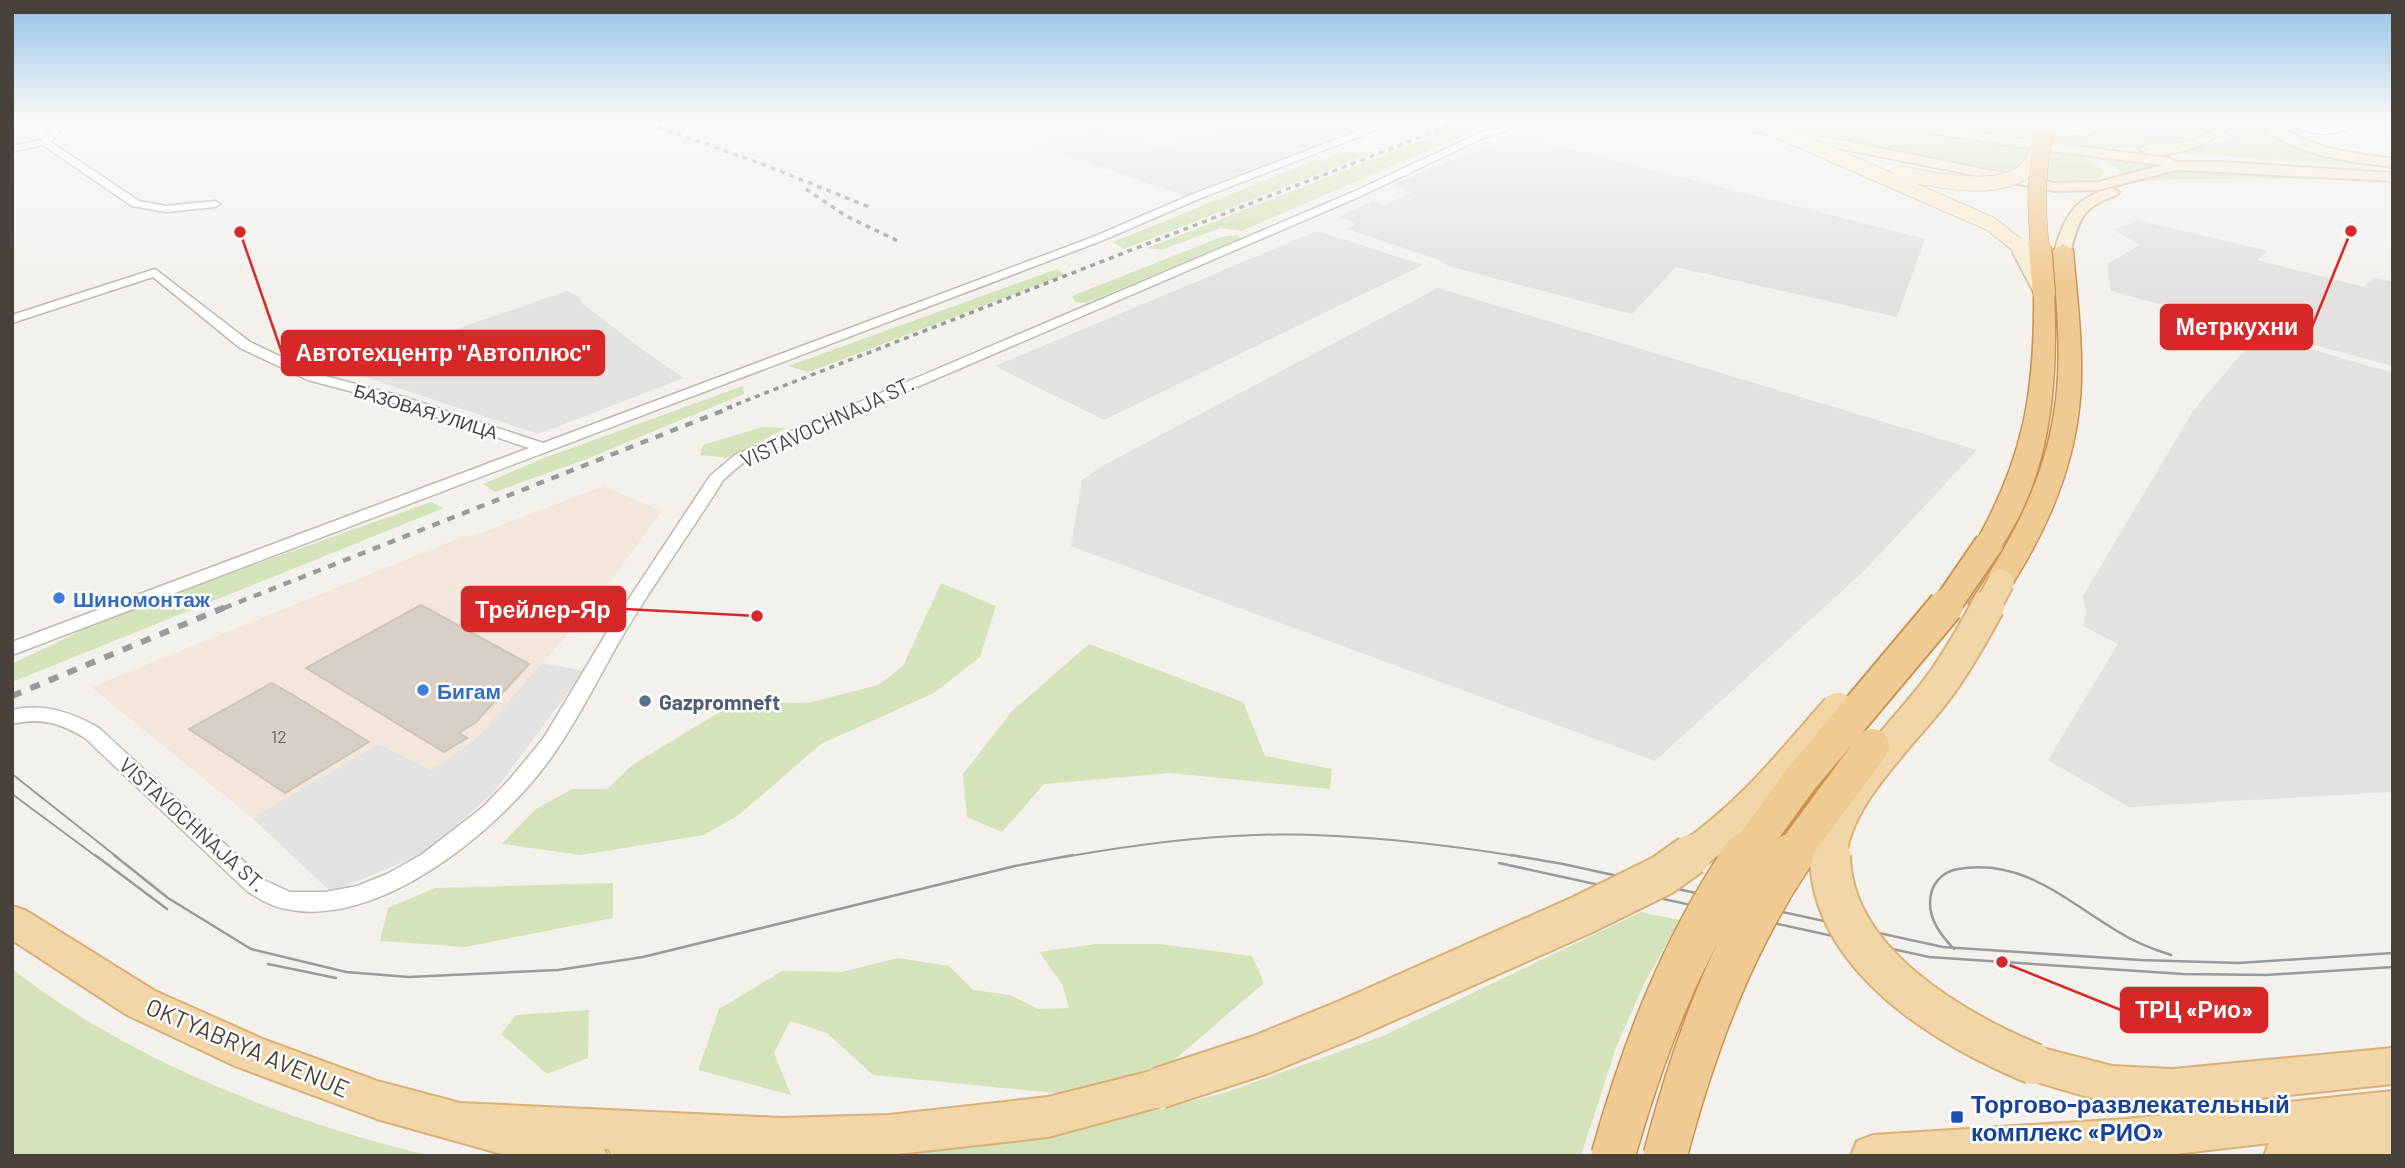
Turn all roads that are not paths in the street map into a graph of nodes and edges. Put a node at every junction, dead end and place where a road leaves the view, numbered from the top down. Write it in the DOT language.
graph roads {
  1 [pos="93,175"];
  2 [pos="1253,175"];
  3 [pos="1398,175"];
  4 [pos="1880,175"];
  5 [pos="1913,175"];
  6 [pos="1987,175"];
  7 [pos="2018,175"];
  8 [pos="2037,175"];
  9 [pos="2057,175"];
  10 [pos="2117,175"];
  11 [pos="2140,175"];
  12 [pos="2338,175"];
  13 [pos="2393,178"];
  14 [pos="2192,182"];
  15 [pos="2106,184"];
  16 [pos="2168,184"];
  17 [pos="215,204"];
  18 [pos="2063,250"];
  19 [pos="2044,293"];
  20 [pos="12,319"];
  21 [pos="543,447"];
  22 [pos="1989,544"];
  23 [pos="2001,582"];
  24 [pos="12,649"];
  25 [pos="12,717"];
  26 [pos="12,921"];
  27 [pos="2393,1066"];
  28 [pos="2393,1110"];
  29 [pos="461,1122"];
  30 [pos="2393,1145"];
  31 [pos="585,1156"];
  32 [pos="692,1156"];
  33 [pos="1614,1156"];
  34 [pos="1665,1156"];
  35 [pos="1873,1156"];
  36 [pos="2286,1156"];
  1 -- 17 [label="street"];
  2 -- 21 [label="street"];
  3 -- 25 [label="street, VISTAVOCHNAJA ST."];
  4 -- 19 [label="main road, bridge"];
  5 -- 7 [label="main road, bridge"];
  6 -- 15 [label="main road"];
  8 -- 19 [label="highway, bridge"];
  9 -- 18 [label="highway"];
  10 -- 15 [label="main road"];
  11 -- 15 [label="main road"];
  12 -- 13 [label="main road"];
  13 -- 14 [label="main road"];
  16 -- 18 [label="main road"];
  18 -- 23 [label="highway"];
  19 -- 22 [label="highway"];
  20 -- 21 [label="street, БАЗОВАЯ УЛИЦА"];
  21 -- 24 [label="street"];
  22 -- 29 [label="main road, bridge"];
  22 -- 33 [label="highway, bridge"];
  23 -- 27 [label="main road, bridge"];
  23 -- 34 [label="highway, bridge"];
  26 -- 29 [label="main road, OKTYABRYA AVENUE"];
  28 -- 35 [label="main road"];
  29 -- 31 [label="main road"];
  29 -- 32 [label="main road"];
  30 -- 36 [label="main road"];
}
